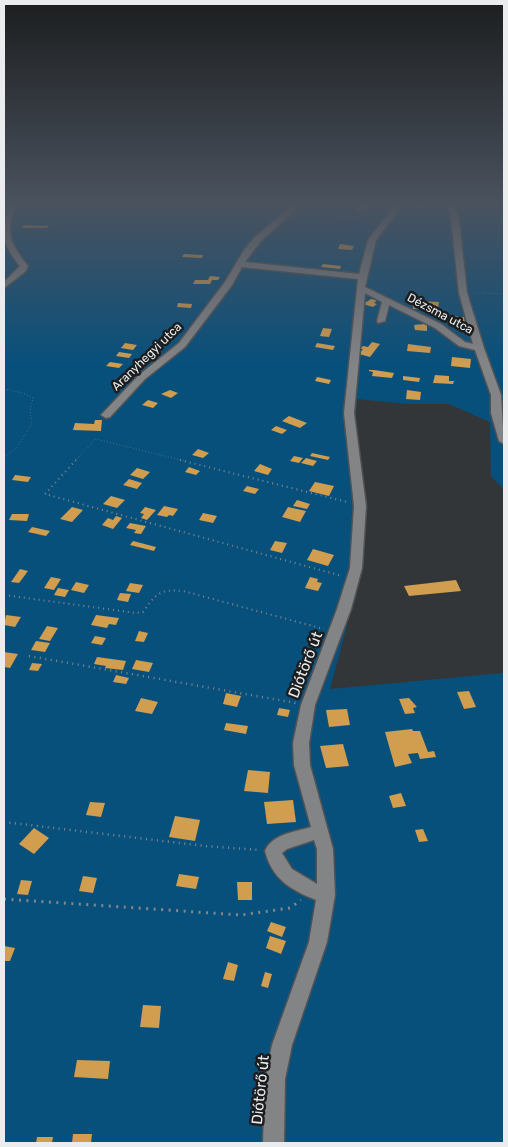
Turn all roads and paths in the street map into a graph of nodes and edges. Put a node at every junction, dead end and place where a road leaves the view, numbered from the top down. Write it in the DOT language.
graph roads {
  1 [pos="14,257"];
  2 [pos="245,257"];
  3 [pos="368,257"];
  4 [pos="460,257"];
  5 [pos="240,264"];
  6 [pos="362,283"];
  7 [pos="4,286"];
  8 [pos="464,293"];
  9 [pos="504,294"];
  10 [pos="386,301"];
  11 [pos="381,321"];
  12 [pos="479,348"];
  13 [pos="4,389"];
  14 [pos="106,415"];
  15 [pos="504,441"];
  16 [pos="4,457"];
  17 [pos="360,506"];
  18 [pos="354,579"];
  19 [pos="4,595"];
  20 [pos="336,633"];
  21 [pos="29,656"];
  22 [pos="308,705"];
  23 [pos="4,822"];
  24 [pos="320,831"];
  25 [pos="273,851"];
  26 [pos="320,893"];
  27 [pos="4,899"];
  28 [pos="273,1143"];
  1 -- 7 [label="street"];
  2 -- 5 [label="street, Aranyhegyi utca"];
  3 -- 6 [label="street, Diótörő út"];
  4 -- 8 [label="street, Dézsma utca"];
  5 -- 6 [label="street"];
  5 -- 14 [label="street, Aranyhegyi utca"];
  6 -- 10 [label="street, Dézsma utca"];
  6 -- 17 [label="street, Diótörő út"];
  8 -- 9 [label="path"];
  8 -- 12 [label="street, Dézsma utca"];
  10 -- 11 [label="street"];
  10 -- 12 [label="street, Dézsma utca"];
  12 -- 15 [label="street, Dézsma utca"];
  13 -- 16 [label="path"];
  17 -- 18 [label="street, Diótörő út"];
  17 -- 18 [label="path"];
  18 -- 20 [label="street, Diótörő út"];
  19 -- 20 [label="path"];
  20 -- 22 [label="street, Diótörő út"];
  21 -- 22 [label="path"];
  22 -- 24 [label="street, Diótörő út"];
  23 -- 25 [label="path"];
  24 -- 25 [label="street"];
  24 -- 26 [label="street, Diótörő út"];
  25 -- 26 [label="street"];
  26 -- 27 [label="path"];
  26 -- 28 [label="street, Diótörő út"];
}
